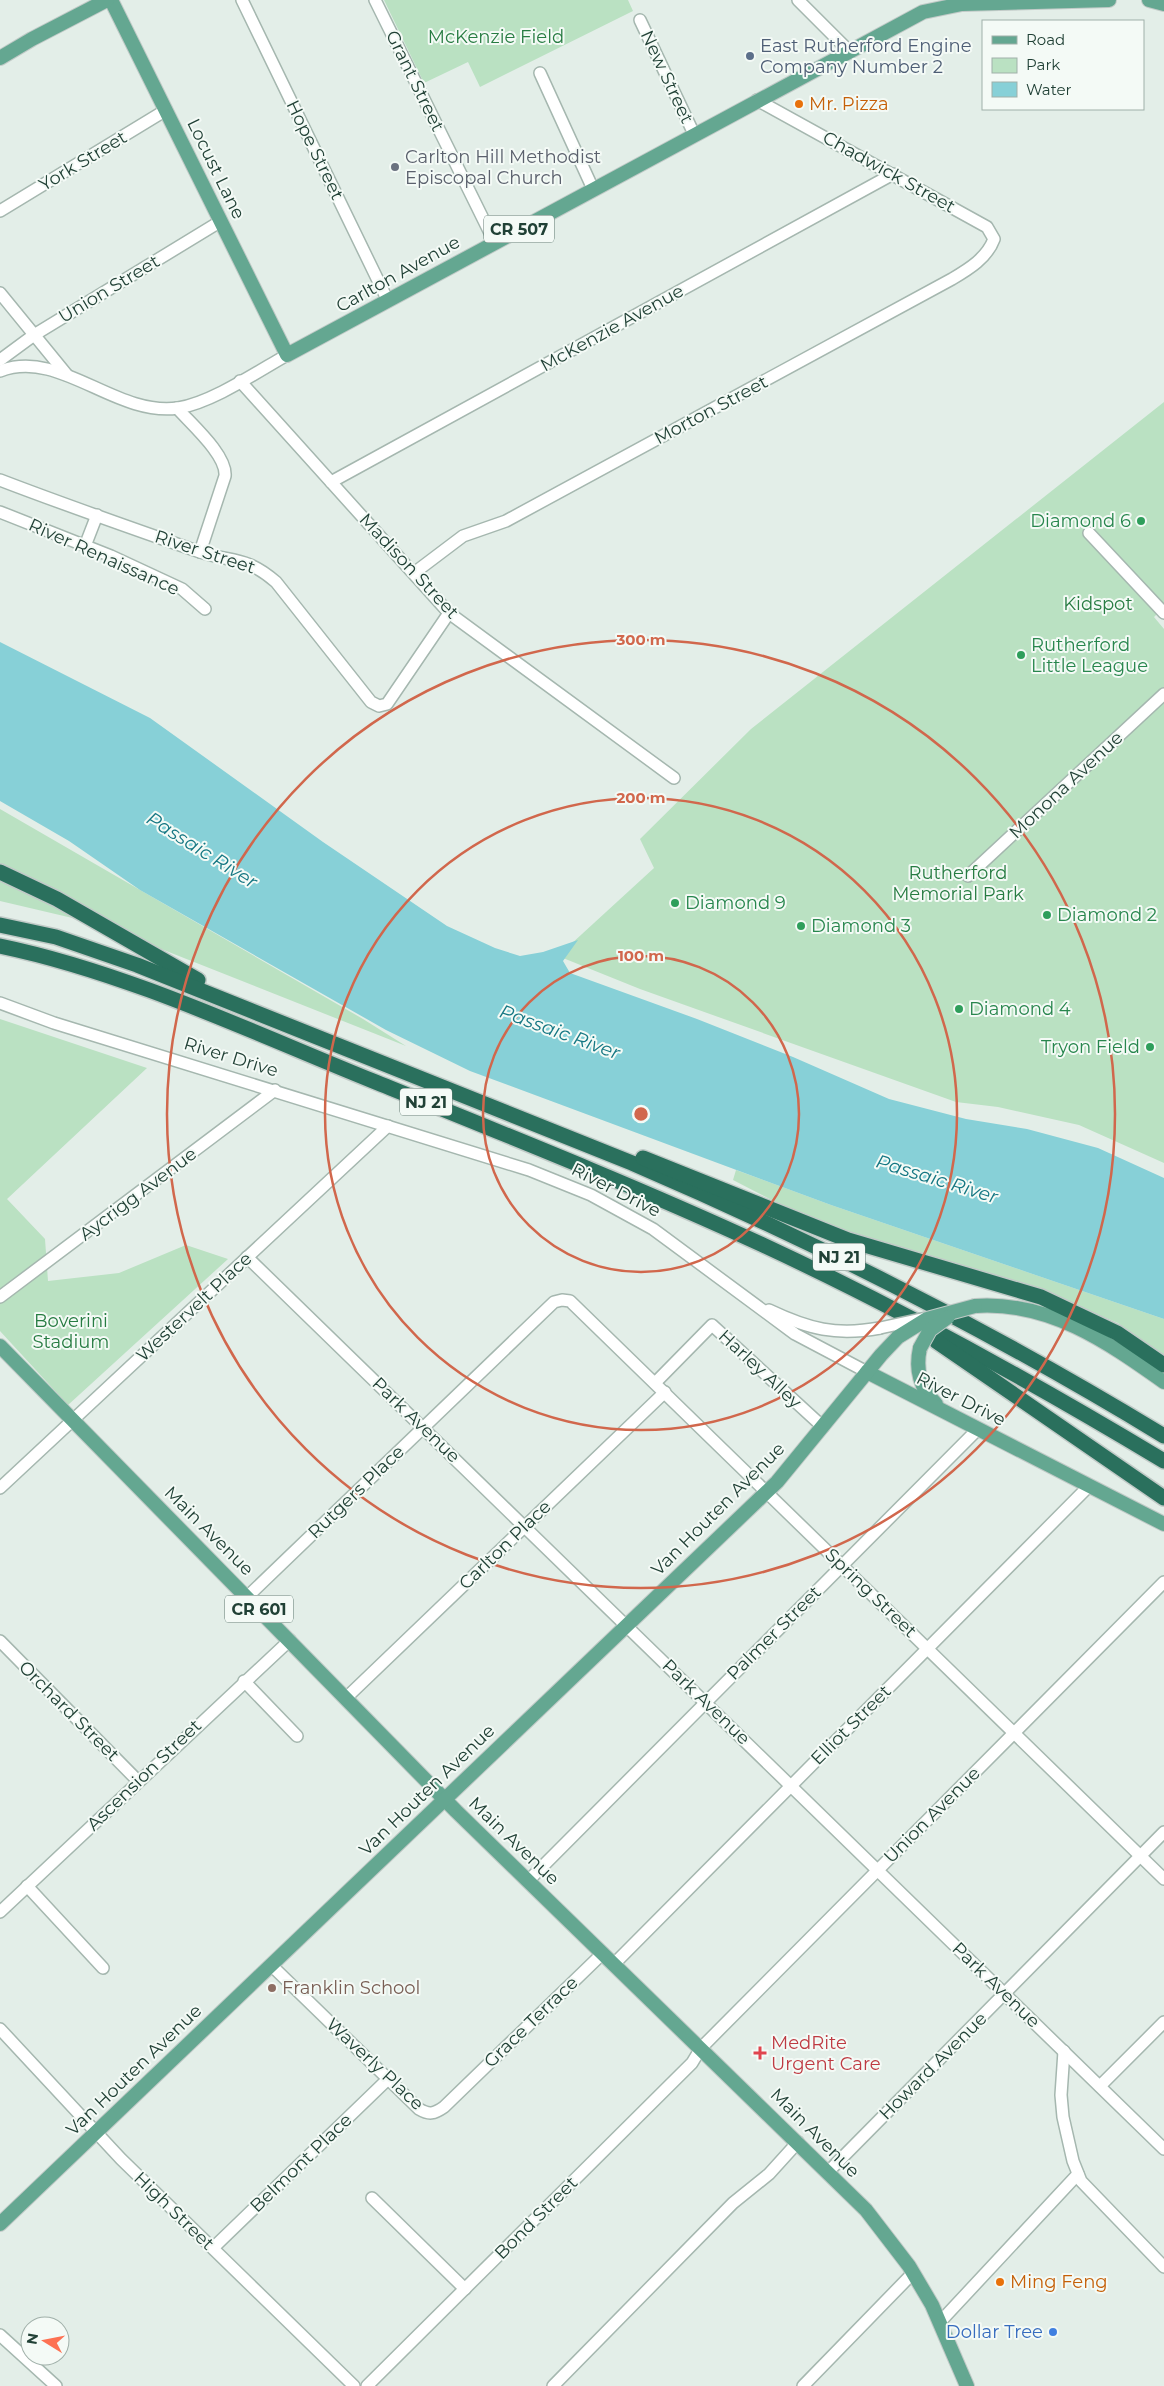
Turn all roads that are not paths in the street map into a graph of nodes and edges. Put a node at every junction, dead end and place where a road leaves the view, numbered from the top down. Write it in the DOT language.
graph roads {
  1 [pos="109,0"];
  2 [pos="242,0"];
  3 [pos="376,0"];
  4 [pos="798,0"];
  5 [pos="1109,0"];
  6 [pos="1149,0"];
  7 [pos="968,2"];
  8 [pos="1164,4"];
  9 [pos="640,20"];
  10 [pos="848,50"];
  11 [pos="0,58"];
  12 [pos="540,73"];
  13 [pos="758,100"];
  14 [pos="166,110"];
  15 [pos="694,134"];
  16 [pos="893,174"];
  17 [pos="593,189"];
  18 [pos="0,211"];
  19 [pos="221,221"];
  20 [pos="992,232"];
  21 [pos="494,243"];
  22 [pos="0,293"];
  23 [pos="388,300"];
  24 [pos="34,335"];
  25 [pos="287,355"];
  26 [pos="0,360"];
  27 [pos="0,371"];
  28 [pos="68,377"];
  29 [pos="240,381"];
  30 [pos="177,408"];
  31 [pos="0,480"];
  32 [pos="331,482"];
  33 [pos="0,512"];
  34 [pos="97,515"];
  35 [pos="1089,533"];
  36 [pos="85,546"];
  37 [pos="200,552"];
  38 [pos="414,574"];
  39 [pos="205,608"];
  40 [pos="1164,612"];
  41 [pos="449,613"];
  42 [pos="1164,694"];
  43 [pos="674,778"];
  44 [pos="0,872"];
  45 [pos="968,876"];
  46 [pos="0,925"];
  47 [pos="0,946"];
  48 [pos="0,1003"];
  49 [pos="245,1007"];
  50 [pos="275,1090"];
  51 [pos="526,1120"];
  52 [pos="388,1126"];
  53 [pos="247,1257"];
  54 [pos="866,1296"];
  55 [pos="0,1298"];
  56 [pos="754,1303"];
  57 [pos="974,1306"];
  58 [pos="577,1308"];
  59 [pos="937,1315"];
  60 [pos="0,1346"];
  61 [pos="1164,1365"];
  62 [pos="867,1372"];
  63 [pos="1164,1382"];
  64 [pos="655,1383"];
  65 [pos="665,1392"];
  66 [pos="946,1412"];
  67 [pos="73,1420"];
  68 [pos="422,1427"];
  69 [pos="823,1427"];
  70 [pos="978,1429"];
  71 [pos="1164,1436"];
  72 [pos="1164,1461"];
  73 [pos="1089,1486"];
  74 [pos="0,1488"];
  75 [pos="767,1491"];
  76 [pos="1164,1498"];
  77 [pos="1164,1524"];
  78 [pos="525,1526"];
  79 [pos="842,1564"];
  80 [pos="1164,1582"];
  81 [pos="247,1597"];
  82 [pos="627,1625"];
  83 [pos="290,1640"];
  84 [pos="0,1641"];
  85 [pos="928,1648"];
  86 [pos="244,1682"];
  87 [pos="346,1698"];
  88 [pos="705,1702"];
  89 [pos="1014,1732"];
  90 [pos="297,1736"];
  91 [pos="138,1781"];
  92 [pos="792,1785"];
  93 [pos="444,1799"];
  94 [pos="1164,1832"];
  95 [pos="1140,1856"];
  96 [pos="878,1870"];
  97 [pos="1164,1879"];
  98 [pos="528,1880"];
  99 [pos="27,1886"];
  100 [pos="0,1912"];
  101 [pos="603,1953"];
  102 [pos="614,1964"];
  103 [pos="272,1965"];
  104 [pos="103,1968"];
  105 [pos="1005,1993"];
  106 [pos="1164,2022"];
  107 [pos="0,2029"];
  108 [pos="701,2048"];
  109 [pos="1064,2051"];
  110 [pos="388,2079"];
  111 [pos="1100,2086"];
  112 [pos="460,2091"];
  113 [pos="96,2133"];
  114 [pos="798,2142"];
  115 [pos="1164,2149"];
  116 [pos="828,2172"];
  117 [pos="1078,2174"];
  118 [pos="372,2198"];
  119 [pos="0,2224"];
  120 [pos="213,2248"];
  121 [pos="1164,2267"];
  122 [pos="913,2273"];
  123 [pos="465,2289"];
  124 [pos="940,2322"];
  125 [pos="0,2335"];
  126 [pos="56,2386"];
  127 [pos="354,2386"];
  128 [pos="367,2386"];
  129 [pos="553,2386"];
  130 [pos="802,2386"];
  131 [pos="966,2386"];
  1 -- 11 [label="main road"];
  1 -- 14 [label="main road, Locust Lane"];
  2 -- 23 [label="street, Hope Street"];
  3 -- 21 [label="street, Grant Street"];
  4 -- 10 [label="street"];
  5 -- 7 [label="main road, Carlton Avenue / CR 507"];
  6 -- 8 [label="main road"];
  7 -- 10 [label="main road, Carlton Avenue / CR 507"];
  9 -- 15 [label="street, New Street"];
  10 -- 13 [label="main road, Carlton Avenue / CR 507"];
  12 -- 17 [label="street"];
  13 -- 15 [label="main road, Carlton Avenue / CR 507"];
  13 -- 16 [label="street, Chadwick Street"];
  14 -- 18 [label="street, York Street"];
  14 -- 19 [label="main road, Locust Lane"];
  15 -- 17 [label="main road, Carlton Avenue / CR 507"];
  16 -- 20 [label="street, Chadwick Street"];
  16 -- 32 [label="street, McKenzie Avenue"];
  17 -- 21 [label="main road, Carlton Avenue / CR 507"];
  19 -- 24 [label="street, Union Street"];
  19 -- 25 [label="main road, Locust Lane"];
  20 -- 38 [label="street, Morton Street"];
  21 -- 23 [label="main road, Carlton Avenue / CR 507"];
  22 -- 24 [label="street"];
  23 -- 25 [label="main road, Carlton Avenue / CR 507"];
  24 -- 26 [label="street, Union Street"];
  24 -- 28 [label="street"];
  25 -- 29 [label="street, Carlton Avenue"];
  27 -- 28 [label="street, Carlton Avenue"];
  28 -- 30 [label="street, Carlton Avenue"];
  29 -- 30 [label="street, Carlton Avenue"];
  29 -- 32 [label="street, Madison Street"];
  30 -- 37 [label="street"];
  31 -- 34 [label="street, River Street"];
  32 -- 38 [label="street, Madison Street"];
  33 -- 36 [label="street, River Renaissance"];
  34 -- 36 [label="street"];
  34 -- 37 [label="street, River Street"];
  35 -- 40 [label="street"];
  36 -- 39 [label="street, River Renaissance"];
  37 -- 41 [label="street, River Street"];
  38 -- 41 [label="street, Madison Street"];
  41 -- 43 [label="street, Madison Street"];
  42 -- 45 [label="street, Monona Avenue"];
  44 -- 49 [label="highway"];
  46 -- 49 [label="highway, NJ 21"];
  47 -- 54 [label="highway, NJ 21"];
  48 -- 50 [label="street, River Drive"];
  49 -- 51 [label="highway, NJ 21"];
  50 -- 52 [label="street, River Drive"];
  50 -- 55 [label="street, Aycrigg Avenue"];
  51 -- 61 [label="highway"];
  51 -- 71 [label="highway, NJ 21"];
  52 -- 53 [label="street, Westervelt Place"];
  52 -- 56 [label="street, River Drive"];
  53 -- 67 [label="street, Westervelt Place"];
  53 -- 68 [label="street, Park Avenue"];
  54 -- 72 [label="highway, NJ 21"];
  54 -- 76 [label="highway"];
  56 -- 59 [label="street, bridge"];
  56 -- 62 [label="street, River Drive"];
  57 -- 59 [label="main road, Van Houten Avenue, bridge"];
  57 -- 63 [label="main road"];
  57 -- 66 [label="main road, bridge"];
  58 -- 64 [label="street, Spring Street"];
  58 -- 68 [label="street, Rutgers Place"];
  59 -- 62 [label="main road, Van Houten Avenue, bridge"];
  60 -- 67 [label="main road, Main Avenue / CR 601"];
  62 -- 66 [label="main road, River Drive"];
  62 -- 69 [label="main road, Van Houten Avenue"];
  64 -- 65 [label="street, Spring Street"];
  64 -- 69 [label="street, Harley Alley"];
  65 -- 75 [label="street, Spring Street"];
  65 -- 78 [label="street, Carlton Place"];
  66 -- 70 [label="main road, River Drive"];
  67 -- 74 [label="street, Westervelt Place"];
  67 -- 81 [label="main road, Main Avenue / CR 601"];
  68 -- 78 [label="street, Park Avenue"];
  68 -- 81 [label="street, Rutgers Place"];
  69 -- 75 [label="main road, Van Houten Avenue"];
  70 -- 73 [label="main road, River Drive"];
  70 -- 79 [label="street, Palmer Street"];
  73 -- 77 [label="main road, River Drive"];
  73 -- 85 [label="street, Elliot Street"];
  75 -- 79 [label="street, Spring Street"];
  75 -- 82 [label="main road, Van Houten Avenue"];
  78 -- 82 [label="street, Park Avenue"];
  78 -- 87 [label="street, Carlton Place"];
  79 -- 85 [label="street, Spring Street"];
  79 -- 88 [label="street, Palmer Street"];
  80 -- 89 [label="street, Union Avenue"];
  81 -- 83 [label="main road, Main Avenue / CR 601"];
  82 -- 88 [label="street, Park Avenue"];
  82 -- 93 [label="main road, Van Houten Avenue"];
  83 -- 86 [label="street, Ascension Street"];
  83 -- 87 [label="main road, Main Avenue / CR 601"];
  84 -- 91 [label="street, Orchard Street"];
  85 -- 89 [label="street, Spring Street"];
  85 -- 92 [label="street, Elliot Street"];
  86 -- 90 [label="street"];
  86 -- 91 [label="street, Ascension Street"];
  87 -- 93 [label="main road, Main Avenue / CR 601"];
  88 -- 92 [label="street, Park Avenue"];
  88 -- 98 [label="street, Palmer Street"];
  89 -- 95 [label="street, Spring Street"];
  89 -- 96 [label="street, Union Avenue"];
  91 -- 99 [label="street, Ascension Street"];
  92 -- 96 [label="street, Park Avenue"];
  92 -- 102 [label="street, Elliot Street"];
  93 -- 98 [label="main road, Main Avenue / CR 601"];
  93 -- 103 [label="main road, Van Houten Avenue"];
  94 -- 95 [label="street, Howard Avenue"];
  95 -- 97 [label="street, Spring Street"];
  95 -- 105 [label="street, Howard Avenue"];
  96 -- 105 [label="street, Park Avenue"];
  96 -- 108 [label="street, Union Avenue"];
  98 -- 101 [label="main road, Main Avenue / CR 601"];
  99 -- 100 [label="street, Ascension Street"];
  99 -- 104 [label="street"];
  101 -- 102 [label="main road, Main Avenue / CR 601"];
  101 -- 112 [label="street, Grace Terrace"];
  102 -- 108 [label="main road, Main Avenue / CR 601"];
  103 -- 110 [label="street, Waverly Place"];
  103 -- 113 [label="main road, Van Houten Avenue"];
  105 -- 109 [label="street, Park Avenue"];
  105 -- 116 [label="street, Howard Avenue"];
  106 -- 111 [label="street"];
  107 -- 113 [label="street, High Street"];
  108 -- 114 [label="main road, Main Avenue / CR 601"];
  108 -- 123 [label="street, Bond Street"];
  109 -- 111 [label="street, Park Avenue"];
  109 -- 117 [label="street"];
  110 -- 112 [label="street, Waverly Place"];
  110 -- 120 [label="street, Belmont Place"];
  111 -- 115 [label="street, Park Avenue"];
  113 -- 119 [label="main road, Van Houten Avenue"];
  113 -- 120 [label="street, High Street"];
  114 -- 116 [label="main road, Main Avenue / CR 601"];
  114 -- 129 [label="street"];
  116 -- 122 [label="main road, Main Avenue / CR 601"];
  117 -- 121 [label="street"];
  117 -- 124 [label="street"];
  118 -- 123 [label="street"];
  120 -- 127 [label="street, High Street"];
  122 -- 124 [label="main road, Main Avenue / CR 601"];
  122 -- 130 [label="street"];
  123 -- 128 [label="street, Bond Street"];
  124 -- 131 [label="main road, Main Avenue / CR 601"];
  125 -- 126 [label="street"];
}
